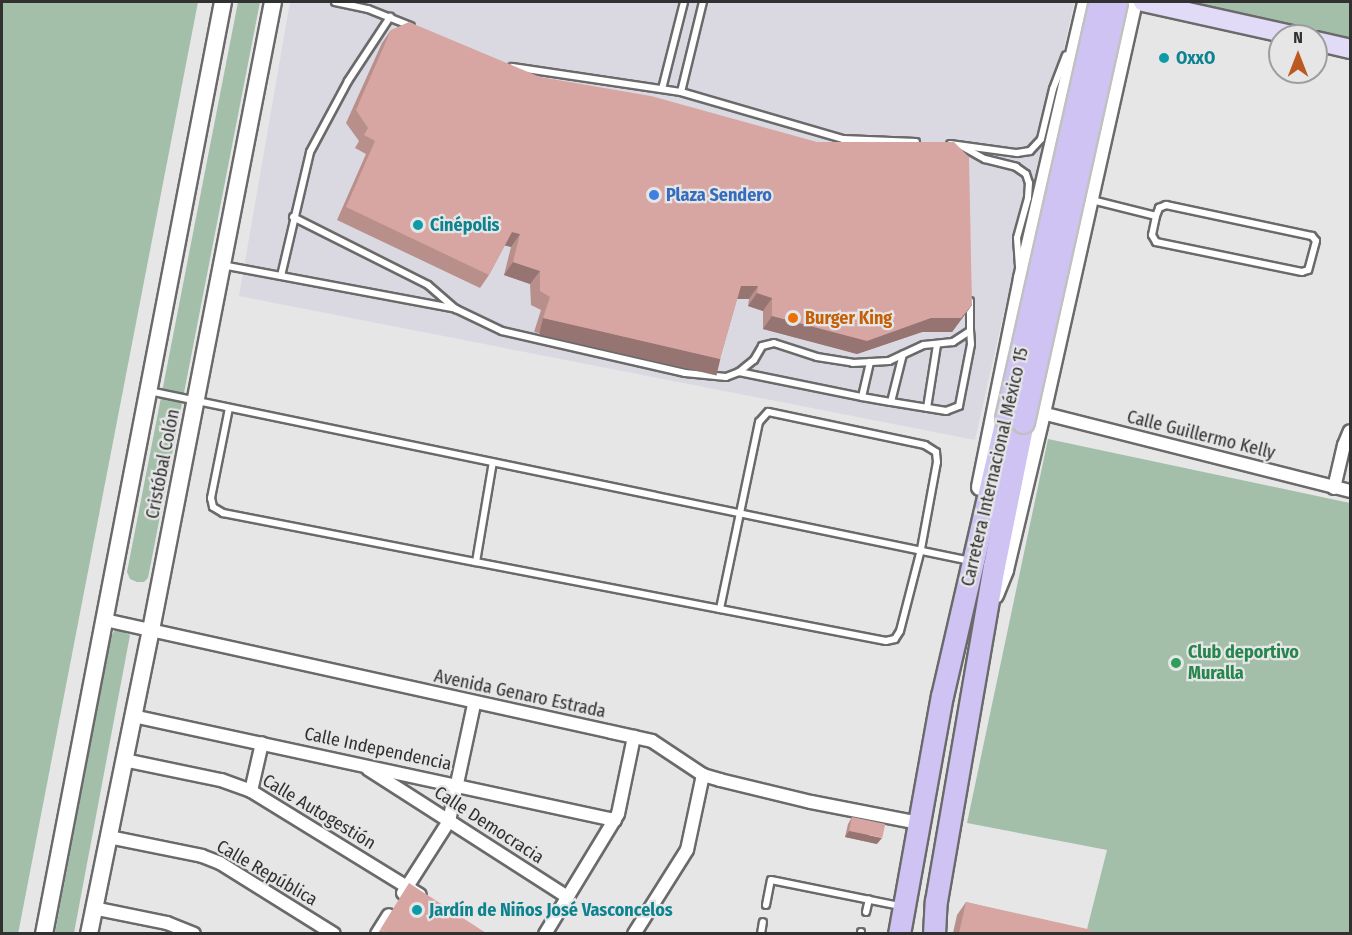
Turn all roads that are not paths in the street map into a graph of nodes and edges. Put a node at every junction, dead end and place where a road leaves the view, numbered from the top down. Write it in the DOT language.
graph roads {
  1 [pos="223,2"];
  2 [pos="273,2"];
  3 [pos="335,2"];
  4 [pos="684,2"];
  5 [pos="703,2"];
  6 [pos="1086,2"];
  7 [pos="1100,2"];
  8 [pos="1116,2"];
  9 [pos="1134,2"];
  10 [pos="1143,2"];
  11 [pos="390,17"];
  12 [pos="1080,28"];
  13 [pos="422,30"];
  14 [pos="1268,30"];
  15 [pos="1328,44"];
  16 [pos="1075,48"];
  17 [pos="1350,49"];
  18 [pos="1123,57"];
  19 [pos="501,63"];
  20 [pos="662,89"];
  21 [pos="681,92"];
  22 [pos="927,143"];
  23 [pos="937,144"];
  24 [pos="957,145"];
  25 [pos="962,153"];
  26 [pos="1090,200"];
  27 [pos="1156,216"];
  28 [pos="293,217"];
  29 [pos="222,265"];
  30 [pos="281,276"];
  31 [pos="1022,278"];
  32 [pos="969,293"];
  33 [pos="456,309"];
  34 [pos="970,331"];
  35 [pos="937,345"];
  36 [pos="903,354"];
  37 [pos="870,362"];
  38 [pos="739,372"];
  39 [pos="148,391"];
  40 [pos="862,397"];
  41 [pos="196,401"];
  42 [pos="891,402"];
  43 [pos="229,408"];
  44 [pos="927,408"];
  45 [pos="1024,418"];
  46 [pos="1350,431"];
  47 [pos="493,462"];
  48 [pos="1334,488"];
  49 [pos="1350,491"];
  50 [pos="740,512"];
  51 [pos="921,549"];
  52 [pos="966,560"];
  53 [pos="476,562"];
  54 [pos="720,609"];
  55 [pos="960,617"];
  56 [pos="105,620"];
  57 [pos="151,630"];
  58 [pos="474,704"];
  59 [pos="133,716"];
  60 [pos="634,737"];
  61 [pos="262,743"];
  62 [pos="124,760"];
  63 [pos="360,763"];
  64 [pos="703,775"];
  65 [pos="458,786"];
  66 [pos="251,791"];
  67 [pos="449,820"];
  68 [pos="615,820"];
  69 [pos="919,823"];
  70 [pos="109,837"];
  71 [pos="407,887"];
  72 [pos="567,897"];
  73 [pos="869,899"];
  74 [pos="936,901"];
  75 [pos="434,904"];
  76 [pos="766,905"];
  77 [pos="904,906"];
  78 [pos="93,908"];
  79 [pos="866,912"];
  80 [pos="763,922"];
  81 [pos="44,933"];
  82 [pos="88,933"];
  83 [pos="194,933"];
  84 [pos="334,933"];
  85 [pos="377,933"];
  86 [pos="545,933"];
  87 [pos="634,933"];
  88 [pos="761,933"];
  89 [pos="899,933"];
  90 [pos="926,933"];
  91 [pos="934,933"];
  1 -- 39 [label="street, Cristóbal Colón"];
  2 -- 29 [label="street, Cristóbal Colón"];
  3 -- 11 [label="lane"];
  4 -- 20 [label="lane"];
  5 -- 21 [label="lane"];
  6 -- 12 [label="street"];
  7 -- 45 [label="highway, Carretera Internacional México 15, bridge"];
  8 -- 45 [label="highway, Carretera Internacional México 15, bridge"];
  9 -- 18 [label="street"];
  10 -- 14 [label="main road"];
  11 -- 13 [label="lane"];
  11 -- 28 [label="lane"];
  12 -- 16 [label="street"];
  12 -- 24 [label="lane"];
  15 -- 17 [label="main road"];
  16 -- 18 [label="street"];
  16 -- 31 [label="street"];
  18 -- 26 [label="street"];
  19 -- 20 [label="lane"];
  20 -- 21 [label="lane"];
  21 -- 22 [label="lane"];
  23 -- 24 [label="lane"];
  24 -- 25 [label="lane"];
  24 -- 31 [label="lane"];
  26 -- 27 [label="lane"];
  26 -- 45 [label="street"];
  27 -- 27 [label="lane"];
  28 -- 30 [label="lane"];
  28 -- 33 [label="lane"];
  29 -- 30 [label="lane"];
  29 -- 41 [label="street, Cristóbal Colón"];
  30 -- 33 [label="lane"];
  31 -- 52 [label="street"];
  32 -- 34 [label="lane"];
  33 -- 38 [label="lane"];
  34 -- 35 [label="lane"];
  34 -- 44 [label="lane"];
  35 -- 36 [label="lane"];
  35 -- 44 [label="lane"];
  36 -- 37 [label="lane"];
  36 -- 42 [label="lane"];
  37 -- 38 [label="lane"];
  37 -- 40 [label="lane"];
  38 -- 40 [label="lane"];
  39 -- 41 [label="lane"];
  39 -- 56 [label="street, Cristóbal Colón"];
  40 -- 42 [label="lane"];
  41 -- 43 [label="lane"];
  41 -- 57 [label="street, Cristóbal Colón"];
  42 -- 44 [label="lane"];
  43 -- 47 [label="lane"];
  43 -- 53 [label="lane"];
  45 -- 48 [label="street, Calle Guillermo Kelly"];
  45 -- 55 [label="highway, Carretera Internacional México 15"];
  45 -- 74 [label="highway, Carretera Internacional México 15"];
  46 -- 48 [label="street"];
  47 -- 50 [label="lane"];
  47 -- 53 [label="lane"];
  48 -- 49 [label="street, Calle Guillermo Kelly"];
  50 -- 51 [label="lane"];
  50 -- 51 [label="lane"];
  50 -- 54 [label="lane"];
  51 -- 52 [label="lane"];
  51 -- 54 [label="lane"];
  52 -- 55 [label="street"];
  53 -- 54 [label="lane"];
  55 -- 69 [label="highway, Carretera Internacional México 15"];
  56 -- 57 [label="street, Avenida Genaro Estrada"];
  56 -- 81 [label="street, Cristóbal Colón"];
  57 -- 58 [label="street, Avenida Genaro Estrada"];
  57 -- 59 [label="street, Cristóbal Colón"];
  58 -- 60 [label="street, Avenida Genaro Estrada"];
  58 -- 65 [label="street"];
  59 -- 61 [label="street, Calle Independencia"];
  59 -- 62 [label="street, Cristóbal Colón"];
  60 -- 64 [label="street, Avenida Genaro Estrada"];
  60 -- 68 [label="street"];
  61 -- 63 [label="street, Calle Independencia"];
  61 -- 66 [label="street"];
  62 -- 66 [label="street, Calle Autogestión"];
  62 -- 70 [label="street, Cristóbal Colón"];
  63 -- 65 [label="street, Calle Independencia"];
  63 -- 67 [label="street, Calle Democracia"];
  64 -- 69 [label="street, Avenida Genaro Estrada"];
  64 -- 87 [label="street"];
  65 -- 67 [label="street"];
  65 -- 68 [label="street, Calle Independencia"];
  66 -- 71 [label="street, Calle Autogestión"];
  67 -- 71 [label="street"];
  67 -- 72 [label="street, Calle Democracia"];
  68 -- 72 [label="street"];
  69 -- 77 [label="highway, Carretera Internacional México 15"];
  70 -- 78 [label="street, Cristóbal Colón"];
  70 -- 84 [label="street, Calle República"];
  71 -- 75 [label="street, Calle Autogestión"];
  71 -- 85 [label="street"];
  72 -- 86 [label="street"];
  73 -- 76 [label="lane"];
  73 -- 77 [label="lane"];
  73 -- 79 [label="lane"];
  74 -- 90 [label="highway"];
  74 -- 91 [label="highway, Carretera Internacional México 15"];
  77 -- 89 [label="highway, Carretera Internacional México 15"];
  78 -- 82 [label="street, Cristóbal Colón"];
  78 -- 83 [label="street"];
  80 -- 88 [label="lane"];
}
